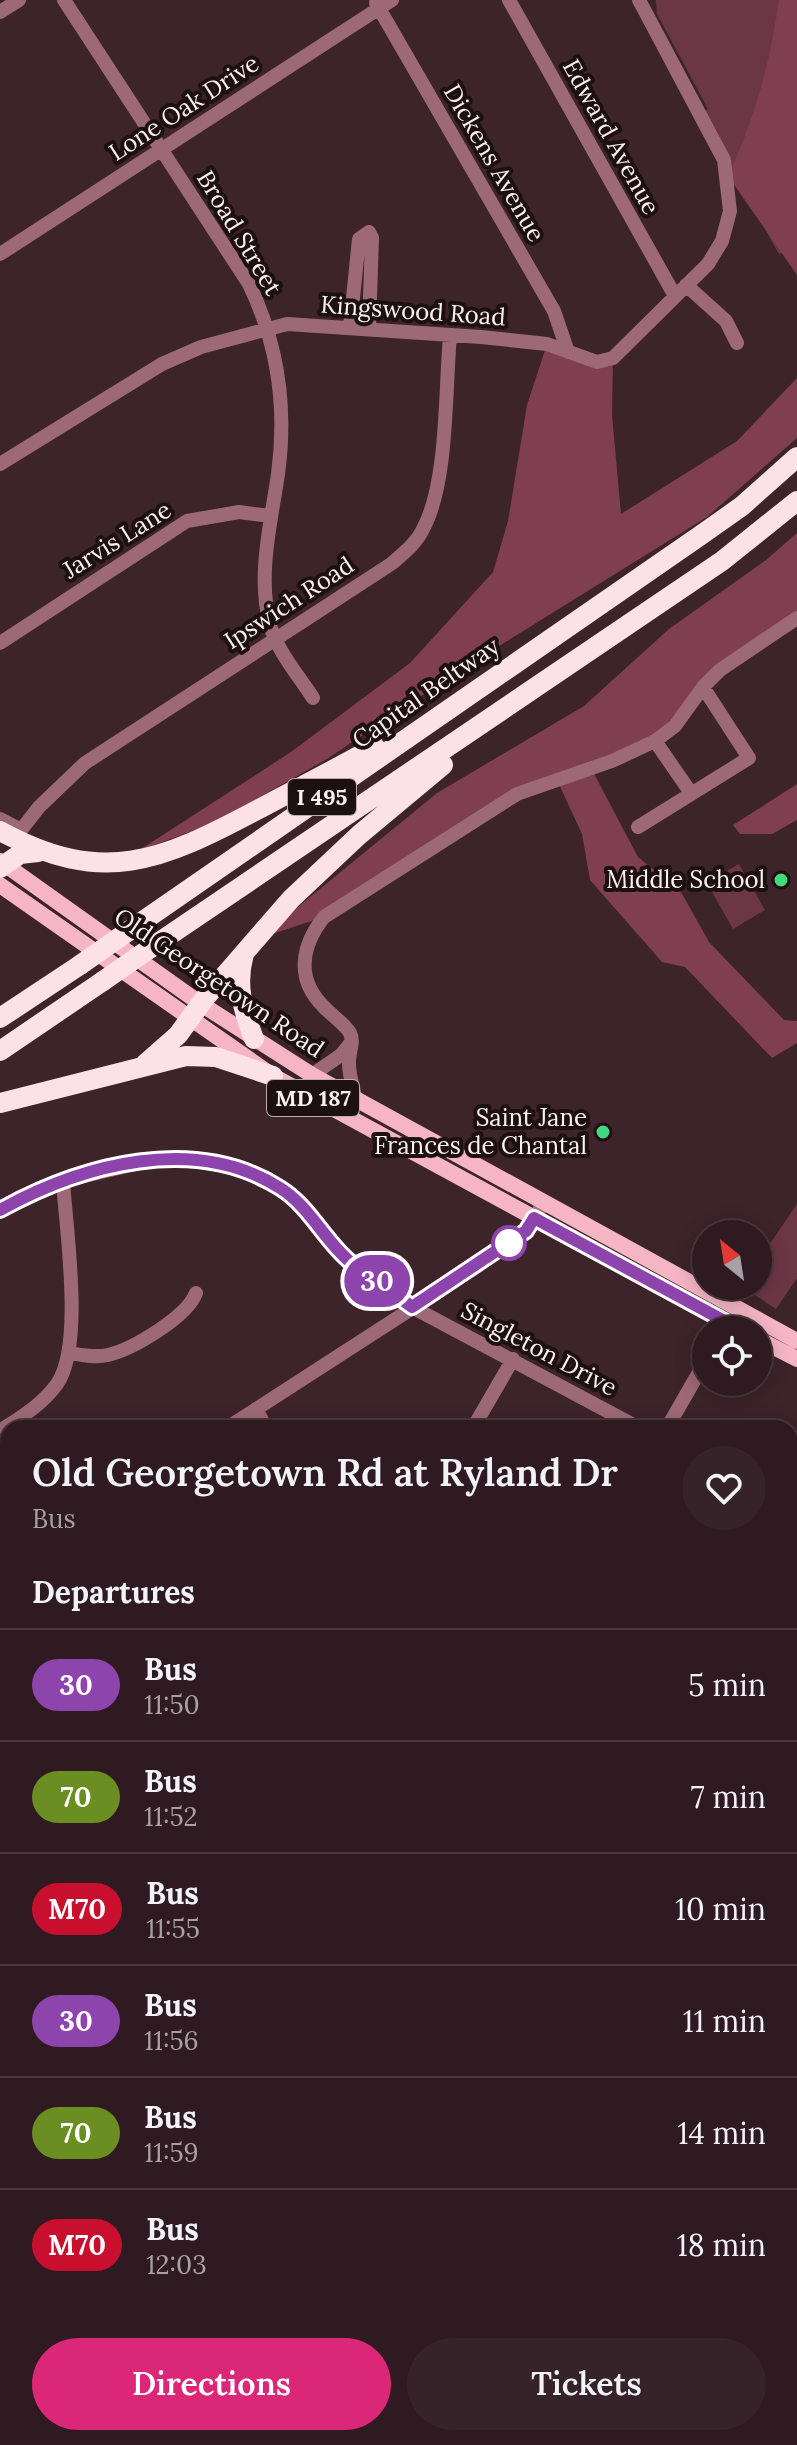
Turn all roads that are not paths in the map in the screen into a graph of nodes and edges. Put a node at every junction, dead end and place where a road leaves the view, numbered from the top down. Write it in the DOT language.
graph roads {
  1 [pos="19,0"];
  2 [pos="64,0"];
  3 [pos="509,0"];
  4 [pos="639,0"];
  5 [pos="382,3"];
  6 [pos="0,12"];
  7 [pos="162,149"];
  8 [pos="0,254"];
  9 [pos="686,285"];
  10 [pos="675,296"];
  11 [pos="350,327"];
  12 [pos="268,328"];
  13 [pos="369,328"];
  14 [pos="450,336"];
  15 [pos="737,343"];
  16 [pos="568,352"];
  17 [pos="797,457"];
  18 [pos="0,464"];
  19 [pos="797,501"];
  20 [pos="270,516"];
  21 [pos="795,623"];
  22 [pos="275,638"];
  23 [pos="0,643"];
  24 [pos="514,664"];
  25 [pos="703,687"];
  26 [pos="533,691"];
  27 [pos="313,698"];
  28 [pos="655,741"];
  29 [pos="691,793"];
  30 [pos="0,819"];
  31 [pos="638,827"];
  32 [pos="0,831"];
  33 [pos="38,852"];
  34 [pos="1,864"];
  35 [pos="0,885"];
  36 [pos="246,948"];
  37 [pos="195,1012"];
  38 [pos="0,1018"];
  39 [pos="254,1039"];
  40 [pos="352,1040"];
  41 [pos="0,1051"];
  42 [pos="145,1064"];
  43 [pos="312,1075"];
  44 [pos="273,1076"];
  45 [pos="356,1101"];
  46 [pos="0,1103"];
  47 [pos="63,1181"];
  48 [pos="0,1210"];
  49 [pos="539,1211"];
  50 [pos="196,1293"];
  51 [pos="412,1307"];
  52 [pos="719,1316"];
  53 [pos="772,1334"];
  54 [pos="797,1341"];
  55 [pos="772,1346"];
  56 [pos="69,1353"];
  57 [pos="513,1359"];
  58 [pos="797,1359"];
  59 [pos="692,1384"];
  60 [pos="256,1409"];
  61 [pos="16,1420"];
  62 [pos="239,1420"];
  63 [pos="262,1420"];
  64 [pos="478,1420"];
  65 [pos="624,1420"];
  66 [pos="672,1420"];
  1 -- 6 [label="street"];
  2 -- 7 [label="street, Broad Street"];
  3 -- 10 [label="street, Edward Avenue"];
  4 -- 9 [label="street, Kingswood Road"];
  5 -- 7 [label="street, Lone Oak Drive"];
  5 -- 16 [label="street, Dickens Avenue"];
  7 -- 8 [label="street, Lone Oak Drive"];
  7 -- 12 [label="street, Broad Street"];
  9 -- 10 [label="street, Kingswood Road"];
  9 -- 15 [label="street"];
  10 -- 16 [label="street, Kingswood Road"];
  11 -- 12 [label="street, Kingswood Road"];
  11 -- 13 [label="street, Kingswood Road"];
  11 -- 13 [label="street"];
  12 -- 18 [label="street, Kingswood Road"];
  12 -- 20 [label="street, Broad Street"];
  13 -- 14 [label="street, Kingswood Road"];
  14 -- 16 [label="street, Kingswood Road"];
  14 -- 22 [label="street, Ipswich Road"];
  17 -- 24 [label="highway, Capital Beltway / I 495"];
  19 -- 26 [label="highway, I 495"];
  20 -- 22 [label="street, Broad Street"];
  20 -- 23 [label="street, Jarvis Lane"];
  21 -- 25 [label="street"];
  22 -- 27 [label="street, Broad Street"];
  22 -- 30 [label="street, Ipswich Road"];
  24 -- 33 [label="highway"];
  24 -- 38 [label="highway, Capital Beltway / I 495, bridge"];
  25 -- 28 [label="street"];
  25 -- 29 [label="street"];
  26 -- 36 [label="highway"];
  26 -- 41 [label="highway, I 495, bridge"];
  28 -- 29 [label="street"];
  28 -- 40 [label="street"];
  29 -- 31 [label="street"];
  32 -- 33 [label="highway"];
  33 -- 34 [label="highway"];
  34 -- 37 [label="main road, Old Georgetown Road / MD 187"];
  35 -- 37 [label="main road, Old Georgetown Road / MD 187"];
  36 -- 37 [label="highway"];
  36 -- 39 [label="highway"];
  37 -- 39 [label="main road, Old Georgetown Road / MD 187"];
  37 -- 42 [label="highway"];
  37 -- 44 [label="main road, Old Georgetown Road / MD 187"];
  39 -- 43 [label="main road, Old Georgetown Road / MD 187"];
  40 -- 43 [label="street"];
  40 -- 45 [label="street"];
  42 -- 44 [label="highway"];
  42 -- 46 [label="highway"];
  43 -- 45 [label="main road, Old Georgetown Road / MD 187"];
  44 -- 49 [label="main road, Old Georgetown Road / MD 187"];
  45 -- 49 [label="main road, Old Georgetown Road / MD 187"];
  47 -- 48 [label="street, Singleton Drive"];
  47 -- 51 [label="street, Singleton Drive"];
  47 -- 56 [label="street"];
  49 -- 51 [label="street"];
  49 -- 52 [label="main road, Old Georgetown Road / MD 187"];
  50 -- 56 [label="street"];
  51 -- 57 [label="street, Singleton Drive"];
  51 -- 60 [label="street"];
  53 -- 54 [label="main road, Old Georgetown Road / MD 187"];
  55 -- 58 [label="main road"];
  56 -- 61 [label="street"];
  57 -- 64 [label="street"];
  57 -- 65 [label="street, Singleton Drive"];
  59 -- 66 [label="street"];
  60 -- 62 [label="street"];
  60 -- 63 [label="street"];
}
